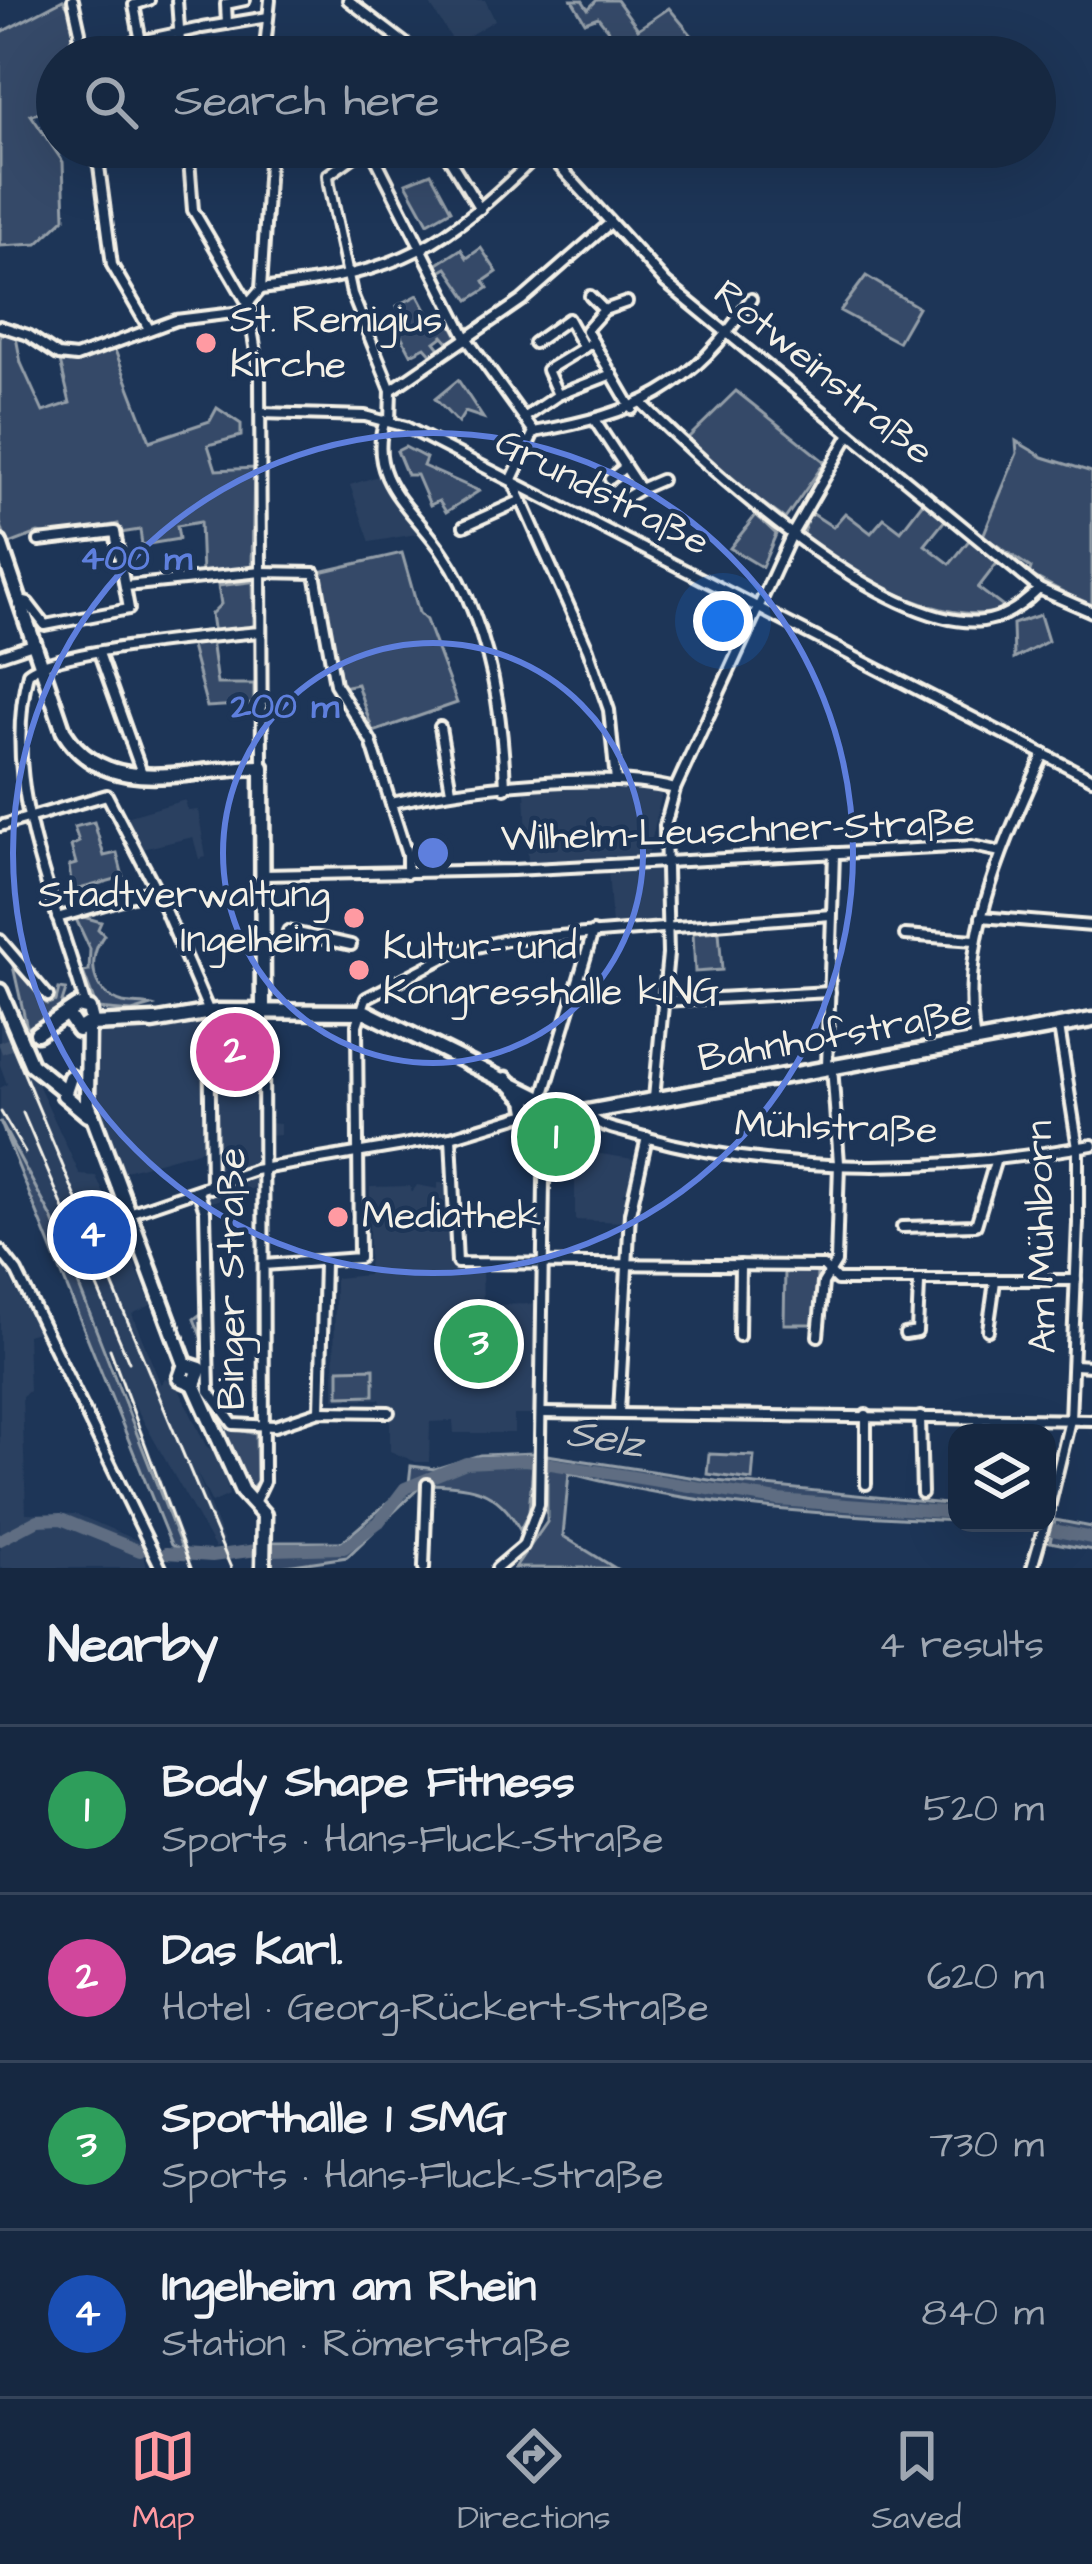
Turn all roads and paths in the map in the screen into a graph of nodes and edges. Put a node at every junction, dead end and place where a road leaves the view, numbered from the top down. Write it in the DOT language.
graph roads {
  1 [pos="73,0"];
  2 [pos="149,0"];
  3 [pos="177,0"];
  4 [pos="245,0"];
  5 [pos="270,0"];
  6 [pos="348,0"];
  7 [pos="268,17"];
  8 [pos="226,24"];
  9 [pos="179,33"];
  10 [pos="79,36"];
  11 [pos="140,36"];
  12 [pos="166,36"];
  13 [pos="179,36"];
  14 [pos="266,36"];
  15 [pos="389,36"];
  16 [pos="97,168"];
  17 [pos="191,168"];
  18 [pos="269,168"];
  19 [pos="338,168"];
  20 [pos="380,168"];
  21 [pos="455,168"];
  22 [pos="522,168"];
  23 [pos="560,168"];
  24 [pos="480,209"];
  25 [pos="609,224"];
  26 [pos="422,250"];
  27 [pos="349,277"];
  28 [pos="262,289"];
  29 [pos="590,296"];
  30 [pos="751,298"];
  31 [pos="627,302"];
  32 [pos="249,307"];
  33 [pos="604,310"];
  34 [pos="0,326"];
  35 [pos="148,327"];
  36 [pos="727,336"];
  37 [pos="466,338"];
  38 [pos="534,344"];
  39 [pos="588,345"];
  40 [pos="611,374"];
  41 [pos="391,390"];
  42 [pos="558,394"];
  43 [pos="644,405"];
  44 [pos="632,409"];
  45 [pos="261,413"];
  46 [pos="524,418"];
  47 [pos="388,421"];
  48 [pos="595,421"];
  49 [pos="534,432"];
  50 [pos="850,434"];
  51 [pos="625,467"];
  52 [pos="512,479"];
  53 [pos="610,479"];
  54 [pos="661,479"];
  55 [pos="640,489"];
  56 [pos="625,498"];
  57 [pos="520,501"];
  58 [pos="464,526"];
  59 [pos="792,535"];
  60 [pos="39,541"];
  61 [pos="0,543"];
  62 [pos="261,572"];
  63 [pos="126,586"];
  64 [pos="1039,589"];
  65 [pos="19,601"];
  66 [pos="760,607"];
  67 [pos="1092,612"];
  68 [pos="260,632"];
  69 [pos="34,643"];
  70 [pos="99,653"];
  71 [pos="0,656"];
  72 [pos="40,665"];
  73 [pos="440,727"];
  74 [pos="1045,754"];
  75 [pos="262,766"];
  76 [pos="143,776"];
  77 [pos="1092,779"];
  78 [pos="616,781"];
  79 [pos="505,788"];
  80 [pos="675,789"];
  81 [pos="452,790"];
  82 [pos="391,802"];
  83 [pos="27,816"];
  84 [pos="0,826"];
  85 [pos="1001,852"];
  86 [pos="834,853"];
  87 [pos="663,860"];
  88 [pos="407,873"];
  89 [pos="262,875"];
  90 [pos="156,889"];
  91 [pos="831,915"];
  92 [pos="981,917"];
  93 [pos="58,918"];
  94 [pos="668,926"];
  95 [pos="1092,926"];
  96 [pos="288,931"];
  97 [pos="593,932"];
  98 [pos="905,935"];
  99 [pos="0,940"];
  100 [pos="975,940"];
  101 [pos="351,944"];
  102 [pos="0,991"];
  103 [pos="830,992"];
  104 [pos="48,996"];
  105 [pos="662,1001"];
  106 [pos="263,1011"];
  107 [pos="360,1011"];
  108 [pos="209,1012"];
  109 [pos="81,1019"];
  110 [pos="1092,1020"];
  111 [pos="1059,1027"];
  112 [pos="33,1035"];
  113 [pos="975,1042"];
  114 [pos="829,1067"];
  115 [pos="263,1070"];
  116 [pos="209,1071"];
  117 [pos="76,1086"];
  118 [pos="654,1098"];
  119 [pos="539,1109"];
  120 [pos="589,1110"];
  121 [pos="451,1137"];
  122 [pos="647,1138"];
  123 [pos="1092,1145"];
  124 [pos="1078,1148"];
  125 [pos="358,1154"];
  126 [pos="994,1162"];
  127 [pos="839,1163"];
  128 [pos="263,1169"];
  129 [pos="211,1188"];
  130 [pos="199,1192"];
  131 [pos="127,1214"];
  132 [pos="902,1227"];
  133 [pos="0,1250"];
  134 [pos="143,1261"];
  135 [pos="541,1262"];
  136 [pos="627,1262"];
  137 [pos="324,1264"];
  138 [pos="264,1265"];
  139 [pos="740,1265"];
  140 [pos="1092,1270"];
  141 [pos="830,1273"];
  142 [pos="1076,1275"];
  143 [pos="995,1282"];
  144 [pos="920,1283"];
  145 [pos="1076,1314"];
  146 [pos="1092,1315"];
  147 [pos="988,1330"];
  148 [pos="905,1334"];
  149 [pos="739,1336"];
  150 [pos="818,1336"];
  151 [pos="1074,1365"];
  152 [pos="1092,1366"];
  153 [pos="320,1412"];
  154 [pos="388,1412"];
  155 [pos="619,1412"];
  156 [pos="542,1413"];
  157 [pos="866,1415"];
  158 [pos="920,1417"];
  159 [pos="979,1420"];
  160 [pos="1070,1420"];
  161 [pos="1092,1420"];
  162 [pos="979,1424"];
  163 [pos="263,1428"];
  164 [pos="1056,1478"];
  165 [pos="427,1484"];
  166 [pos="866,1484"];
  167 [pos="922,1492"];
  168 [pos="254,1503"];
  169 [pos="1042,1532"];
  170 [pos="264,1566"];
  171 [pos="161,1568"];
  172 [pos="424,1568"];
  173 [pos="497,1568"];
  174 [pos="1032,1568"];
  1 -- 10 [label="street"];
  2 -- 11 [label="street"];
  3 -- 9 [label="street"];
  4 -- 8 [label="street"];
  5 -- 7 [label="street"];
  6 -- 15 [label="street"];
  7 -- 8 [label="street"];
  7 -- 14 [label="street"];
  8 -- 9 [label="street"];
  9 -- 12 [label="street"];
  9 -- 13 [label="street"];
  16 -- 35 [label="street"];
  17 -- 32 [label="street"];
  18 -- 28 [label="street"];
  19 -- 27 [label="street"];
  20 -- 26 [label="street"];
  21 -- 24 [label="street"];
  22 -- 24 [label="street"];
  23 -- 25 [label="street, Rotweinstraße"];
  24 -- 26 [label="street"];
  25 -- 36 [label="street, Rotweinstraße"];
  25 -- 37 [label="street"];
  26 -- 27 [label="street"];
  26 -- 37 [label="street"];
  27 -- 28 [label="street"];
  27 -- 41 [label="street"];
  28 -- 32 [label="street"];
  29 -- 33 [label="street"];
  30 -- 36 [label="street"];
  31 -- 33 [label="street"];
  32 -- 35 [label="street"];
  32 -- 45 [label="street, Binger Straße"];
  33 -- 39 [label="street"];
  34 -- 35 [label="street"];
  36 -- 43 [label="street"];
  36 -- 50 [label="street, Rotweinstraße"];
  37 -- 41 [label="street"];
  37 -- 46 [label="street"];
  38 -- 39 [label="street"];
  39 -- 40 [label="street"];
  39 -- 42 [label="street"];
  40 -- 42 [label="street"];
  40 -- 44 [label="street"];
  41 -- 47 [label="street"];
  42 -- 46 [label="street"];
  43 -- 44 [label="street"];
  43 -- 59 [label="street"];
  44 -- 48 [label="street"];
  45 -- 47 [label="street, Grundstraße"];
  45 -- 62 [label="street, Binger Straße"];
  46 -- 49 [label="street"];
  47 -- 52 [label="street, Grundstraße"];
  47 -- 79 [label="street"];
  48 -- 49 [label="street"];
  48 -- 51 [label="street"];
  49 -- 52 [label="street"];
  50 -- 59 [label="street"];
  50 -- 64 [label="street, Rotweinstraße"];
  51 -- 53 [label="street"];
  51 -- 55 [label="street"];
  52 -- 57 [label="street"];
  52 -- 66 [label="street, Grundstraße"];
  54 -- 55 [label="street"];
  55 -- 56 [label="street"];
  57 -- 58 [label="street"];
  57 -- 78 [label="street"];
  59 -- 64 [label="street"];
  59 -- 66 [label="street"];
  60 -- 63 [label="street"];
  61 -- 65 [label="main road"];
  62 -- 63 [label="street"];
  62 -- 68 [label="street, Binger Straße"];
  62 -- 82 [label="street"];
  63 -- 65 [label="street"];
  64 -- 67 [label="street, Rotweinstraße"];
  65 -- 69 [label="main road"];
  66 -- 74 [label="street, Grundstraße"];
  66 -- 80 [label="street"];
  68 -- 70 [label="street"];
  68 -- 75 [label="street, Binger Straße"];
  69 -- 71 [label="street"];
  69 -- 72 [label="main road"];
  70 -- 72 [label="street"];
  70 -- 76 [label="street"];
  72 -- 76 [label="main road"];
  72 -- 83 [label="street"];
  73 -- 81 [label="street"];
  74 -- 77 [label="street, Grundstraße"];
  74 -- 85 [label="street"];
  75 -- 76 [label="main road"];
  75 -- 89 [label="main road, Binger Straße"];
  78 -- 79 [label="street"];
  78 -- 80 [label="street"];
  79 -- 81 [label="street"];
  80 -- 87 [label="street"];
  81 -- 82 [label="street"];
  82 -- 88 [label="street"];
  83 -- 84 [label="street"];
  83 -- 90 [label="street"];
  83 -- 93 [label="street"];
  85 -- 86 [label="street, Wilhelm-Leuschner-Straße"];
  85 -- 92 [label="street"];
  86 -- 87 [label="street, Wilhelm-Leuschner-Straße"];
  86 -- 91 [label="street"];
  87 -- 88 [label="street, Wilhelm-Leuschner-Straße"];
  87 -- 94 [label="street"];
  88 -- 89 [label="street, Wilhelm-Leuschner-Straße"];
  89 -- 106 [label="main road, Binger Straße"];
  90 -- 93 [label="street"];
  90 -- 108 [label="street"];
  91 -- 94 [label="street"];
  91 -- 103 [label="street"];
  92 -- 95 [label="street"];
  92 -- 100 [label="street"];
  93 -- 109 [label="street"];
  94 -- 97 [label="street"];
  94 -- 105 [label="street"];
  96 -- 101 [label="street"];
  97 -- 107 [label="street"];
  97 -- 119 [label="street"];
  98 -- 100 [label="street"];
  99 -- 104 [label="street"];
  100 -- 113 [label="street"];
  102 -- 117 [label="main road"];
  103 -- 105 [label="street"];
  103 -- 114 [label="street"];
  105 -- 118 [label="street"];
  106 -- 107 [label="main road"];
  106 -- 108 [label="main road"];
  106 -- 115 [label="street, Binger Straße"];
  107 -- 119 [label="main road"];
  107 -- 125 [label="street"];
  108 -- 109 [label="main road"];
  108 -- 116 [label="street"];
  109 -- 112 [label="main road"];
  109 -- 117 [label="main road"];
  110 -- 111 [label="main road, Bahnhofstraße"];
  111 -- 113 [label="main road, Bahnhofstraße"];
  111 -- 124 [label="street, Am Mühlborn"];
  113 -- 114 [label="main road, Bahnhofstraße"];
  114 -- 118 [label="main road, Bahnhofstraße"];
  114 -- 127 [label="street"];
  115 -- 116 [label="street"];
  115 -- 128 [label="street, Binger Straße"];
  116 -- 129 [label="street"];
  117 -- 131 [label="main road"];
  117 -- 134 [label="main road"];
  118 -- 120 [label="main road, Bahnhofstraße"];
  119 -- 120 [label="main road, Bahnhofstraße"];
  119 -- 121 [label="street, Bahnhofstraße"];
  119 -- 135 [label="street"];
  120 -- 122 [label="street, Mühlstraße"];
  121 -- 125 [label="street, Bahnhofstraße"];
  121 -- 135 [label="street"];
  122 -- 127 [label="street, Mühlstraße"];
  122 -- 136 [label="street"];
  123 -- 124 [label="street, Mühlstraße"];
  124 -- 126 [label="street, Mühlstraße"];
  124 -- 142 [label="street, Am Mühlborn"];
  125 -- 128 [label="street, Bahnhofstraße"];
  125 -- 137 [label="street"];
  126 -- 127 [label="street, Mühlstraße"];
  126 -- 132 [label="street"];
  127 -- 141 [label="street"];
  128 -- 129 [label="street, Bahnhofstraße"];
  128 -- 138 [label="street, Binger Straße"];
  129 -- 130 [label="street, Bahnhofstraße"];
  130 -- 131 [label="street, Bahnhofstraße"];
  130 -- 163 [label="street"];
  131 -- 134 [label="main road"];
  133 -- 171 [label="street"];
  134 -- 168 [label="main road"];
  135 -- 136 [label="street"];
  135 -- 156 [label="street"];
  136 -- 139 [label="street"];
  136 -- 155 [label="street"];
  137 -- 138 [label="street"];
  137 -- 153 [label="street"];
  138 -- 163 [label="street, Binger Straße"];
  139 -- 141 [label="street"];
  139 -- 149 [label="street"];
  140 -- 142 [label="street"];
  141 -- 144 [label="street"];
  141 -- 150 [label="street"];
  142 -- 143 [label="street"];
  142 -- 145 [label="street, Am Mühlborn"];
  143 -- 144 [label="street"];
  143 -- 147 [label="street"];
  144 -- 148 [label="street"];
  145 -- 146 [label="street"];
  145 -- 151 [label="street, Am Mühlborn"];
  151 -- 152 [label="street"];
  151 -- 160 [label="street, Am Mühlborn"];
  153 -- 154 [label="street"];
  153 -- 163 [label="street"];
  155 -- 156 [label="street"];
  155 -- 157 [label="street"];
  156 -- 173 [label="street"];
  157 -- 158 [label="street"];
  157 -- 166 [label="street"];
  158 -- 159 [label="street"];
  158 -- 167 [label="street"];
  159 -- 160 [label="street"];
  159 -- 162 [label="street"];
  160 -- 161 [label="street"];
  160 -- 164 [label="street, Am Mühlborn"];
  163 -- 168 [label="street, Binger Straße"];
  165 -- 172 [label="street"];
  168 -- 170 [label="main road, Binger Straße"];
  169 -- 174 [label="street, Am Mühlborn"];
}
